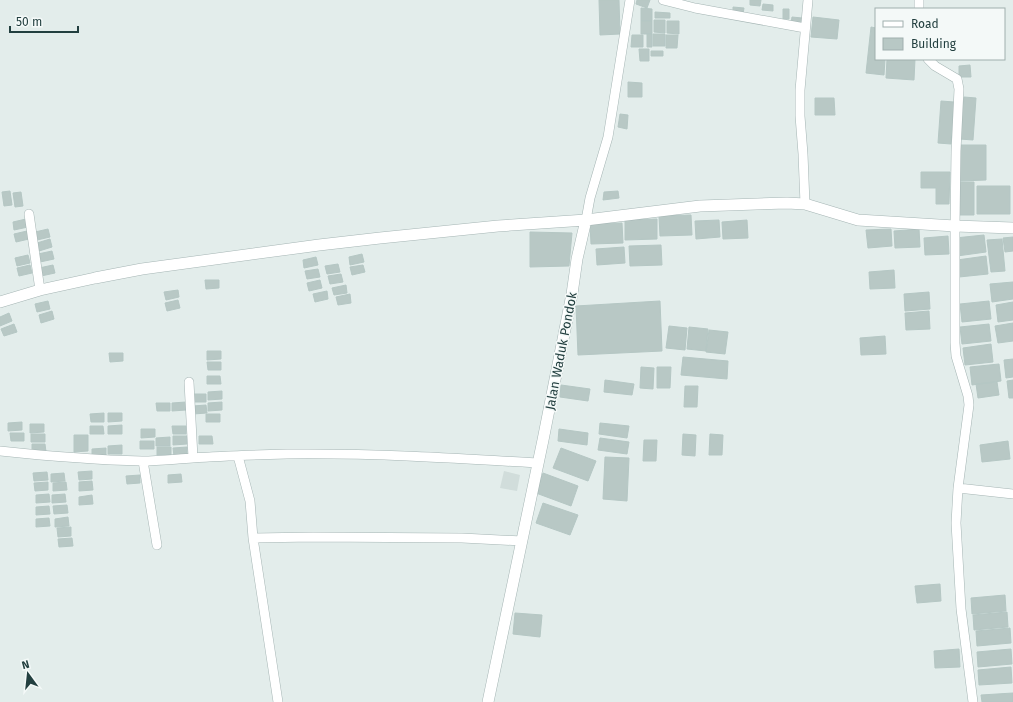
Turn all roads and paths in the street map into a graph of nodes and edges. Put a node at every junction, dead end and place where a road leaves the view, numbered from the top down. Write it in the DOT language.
graph roads {
  1 [pos="630,0"];
  2 [pos="663,0"];
  3 [pos="808,0"];
  4 [pos="804,28"];
  5 [pos="929,60"];
  6 [pos="805,204"];
  7 [pos="29,214"];
  8 [pos="586,220"];
  9 [pos="955,226"];
  10 [pos="1013,228"];
  11 [pos="40,290"];
  12 [pos="0,302"];
  13 [pos="189,382"];
  14 [pos="0,451"];
  15 [pos="238,456"];
  16 [pos="193,458"];
  17 [pos="143,461"];
  18 [pos="537,463"];
  19 [pos="958,488"];
  20 [pos="1013,494"];
  21 [pos="253,538"];
  22 [pos="522,541"];
  23 [pos="157,545"];
  24 [pos="278,702"];
  25 [pos="488,702"];
  26 [pos="973,702"];
  1 -- 8 [label="street, Jalan Waduk Pondok"];
  2 -- 4 [label="street"];
  3 -- 4 [label="street"];
  4 -- 6 [label="street"];
  5 -- 9 [label="street"];
  6 -- 8 [label="street"];
  6 -- 9 [label="street"];
  7 -- 11 [label="street"];
  8 -- 11 [label="street"];
  8 -- 18 [label="street, Jalan Waduk Pondok"];
  9 -- 10 [label="street"];
  9 -- 19 [label="street"];
  11 -- 12 [label="street"];
  13 -- 16 [label="street"];
  14 -- 17 [label="street"];
  15 -- 16 [label="street"];
  15 -- 18 [label="street"];
  15 -- 21 [label="street"];
  16 -- 17 [label="street"];
  17 -- 23 [label="street"];
  18 -- 22 [label="street, Jalan Waduk Pondok"];
  19 -- 20 [label="street"];
  19 -- 26 [label="street"];
  21 -- 22 [label="street"];
  21 -- 24 [label="street"];
  22 -- 25 [label="street, Jalan Waduk Pondok"];
}
